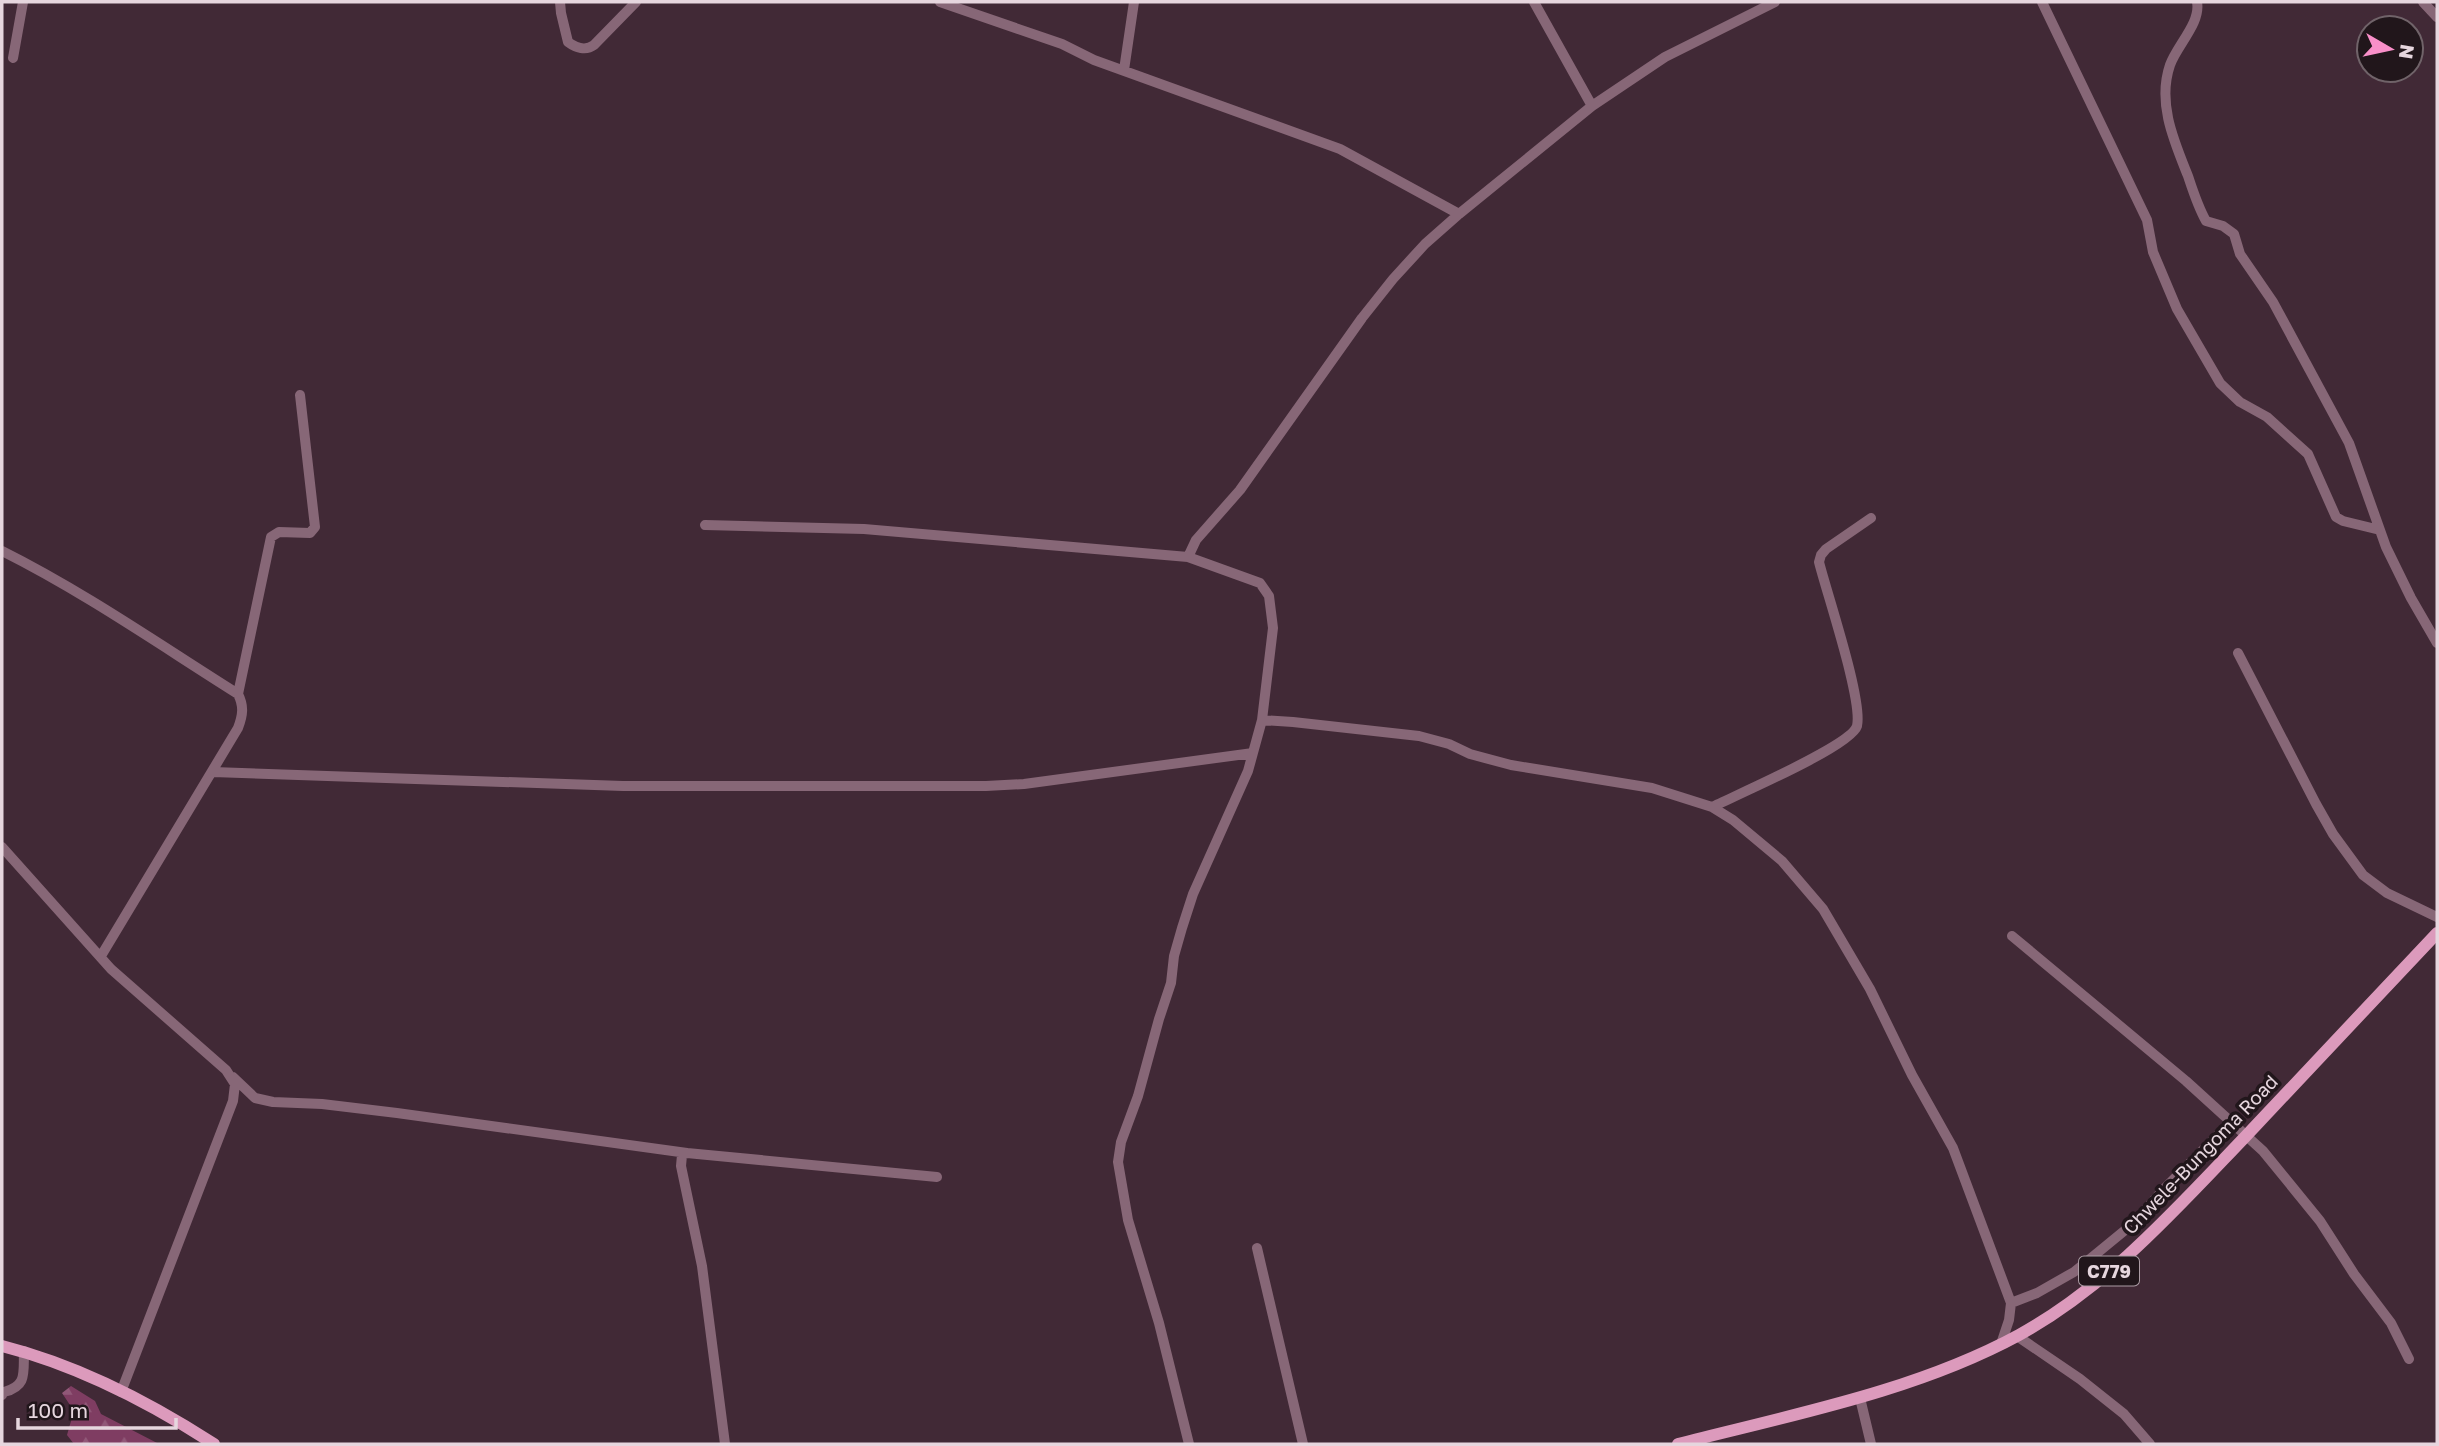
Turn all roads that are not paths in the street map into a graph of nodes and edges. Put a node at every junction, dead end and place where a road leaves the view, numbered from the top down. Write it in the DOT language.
graph roads {
  1 [pos="23,2"];
  2 [pos="560,2"];
  3 [pos="636,2"];
  4 [pos="945,2"];
  5 [pos="1134,2"];
  6 [pos="1534,2"];
  7 [pos="1775,2"];
  8 [pos="2042,2"];
  9 [pos="2197,2"];
  10 [pos="2423,2"];
  11 [pos="2437,17"];
  12 [pos="13,58"];
  13 [pos="1124,70"];
  14 [pos="1592,106"];
  15 [pos="1459,214"];
  16 [pos="300,396"];
  17 [pos="1871,518"];
  18 [pos="705,525"];
  19 [pos="2380,530"];
  20 [pos="2,551"];
  21 [pos="1188,557"];
  22 [pos="2437,643"];
  23 [pos="2238,653"];
  24 [pos="237,694"];
  25 [pos="1262,720"];
  26 [pos="1253,753"];
  27 [pos="212,772"];
  28 [pos="1712,807"];
  29 [pos="2,847"];
  30 [pos="2437,917"];
  31 [pos="2437,933"];
  32 [pos="2012,936"];
  33 [pos="101,956"];
  34 [pos="233,1077"];
  35 [pos="2231,1122"];
  36 [pos="2246,1136"];
  37 [pos="687,1153"];
  38 [pos="937,1177"];
  39 [pos="1258,1248"];
  40 [pos="2011,1303"];
  41 [pos="2017,1336"];
  42 [pos="2001,1343"];
  43 [pos="2,1346"];
  44 [pos="24,1352"];
  45 [pos="2409,1359"];
  46 [pos="121,1392"];
  47 [pos="2,1395"];
  48 [pos="1860,1398"];
  49 [pos="214,1444"];
  50 [pos="725,1444"];
  51 [pos="1189,1444"];
  52 [pos="1303,1444"];
  53 [pos="1678,1444"];
  54 [pos="1871,1444"];
  55 [pos="2150,1444"];
  1 -- 12 [label="street"];
  2 -- 3 [label="street"];
  4 -- 13 [label="street"];
  5 -- 13 [label="street"];
  6 -- 14 [label="street"];
  7 -- 14 [label="street"];
  8 -- 19 [label="street"];
  9 -- 19 [label="street"];
  10 -- 11 [label="street"];
  13 -- 15 [label="street"];
  14 -- 15 [label="street"];
  15 -- 21 [label="street"];
  16 -- 24 [label="street"];
  17 -- 28 [label="street"];
  18 -- 21 [label="street"];
  19 -- 22 [label="street"];
  20 -- 24 [label="street"];
  21 -- 25 [label="street"];
  23 -- 30 [label="street"];
  24 -- 27 [label="street"];
  25 -- 26 [label="street"];
  25 -- 28 [label="street"];
  26 -- 27 [label="street"];
  26 -- 51 [label="street"];
  27 -- 33 [label="street"];
  28 -- 40 [label="street"];
  29 -- 33 [label="street"];
  31 -- 36 [label="main road, Chwele-Bungoma Road / C779"];
  32 -- 35 [label="street"];
  33 -- 34 [label="street"];
  34 -- 37 [label="street"];
  34 -- 46 [label="street"];
  35 -- 36 [label="street"];
  35 -- 40 [label="street"];
  36 -- 41 [label="main road, Chwele-Bungoma Road / C779"];
  36 -- 45 [label="street"];
  37 -- 38 [label="street"];
  37 -- 50 [label="street"];
  39 -- 52 [label="street"];
  40 -- 42 [label="street"];
  41 -- 42 [label="main road, Chwele-Bungoma Road / C779"];
  41 -- 55 [label="street"];
  42 -- 48 [label="main road, Chwele-Bungoma Road / C779"];
  43 -- 44 [label="main road"];
  44 -- 46 [label="main road"];
  44 -- 47 [label="street"];
  46 -- 49 [label="main road"];
  48 -- 53 [label="main road, Chwele-Bungoma Road / C779"];
  48 -- 54 [label="street"];
}
